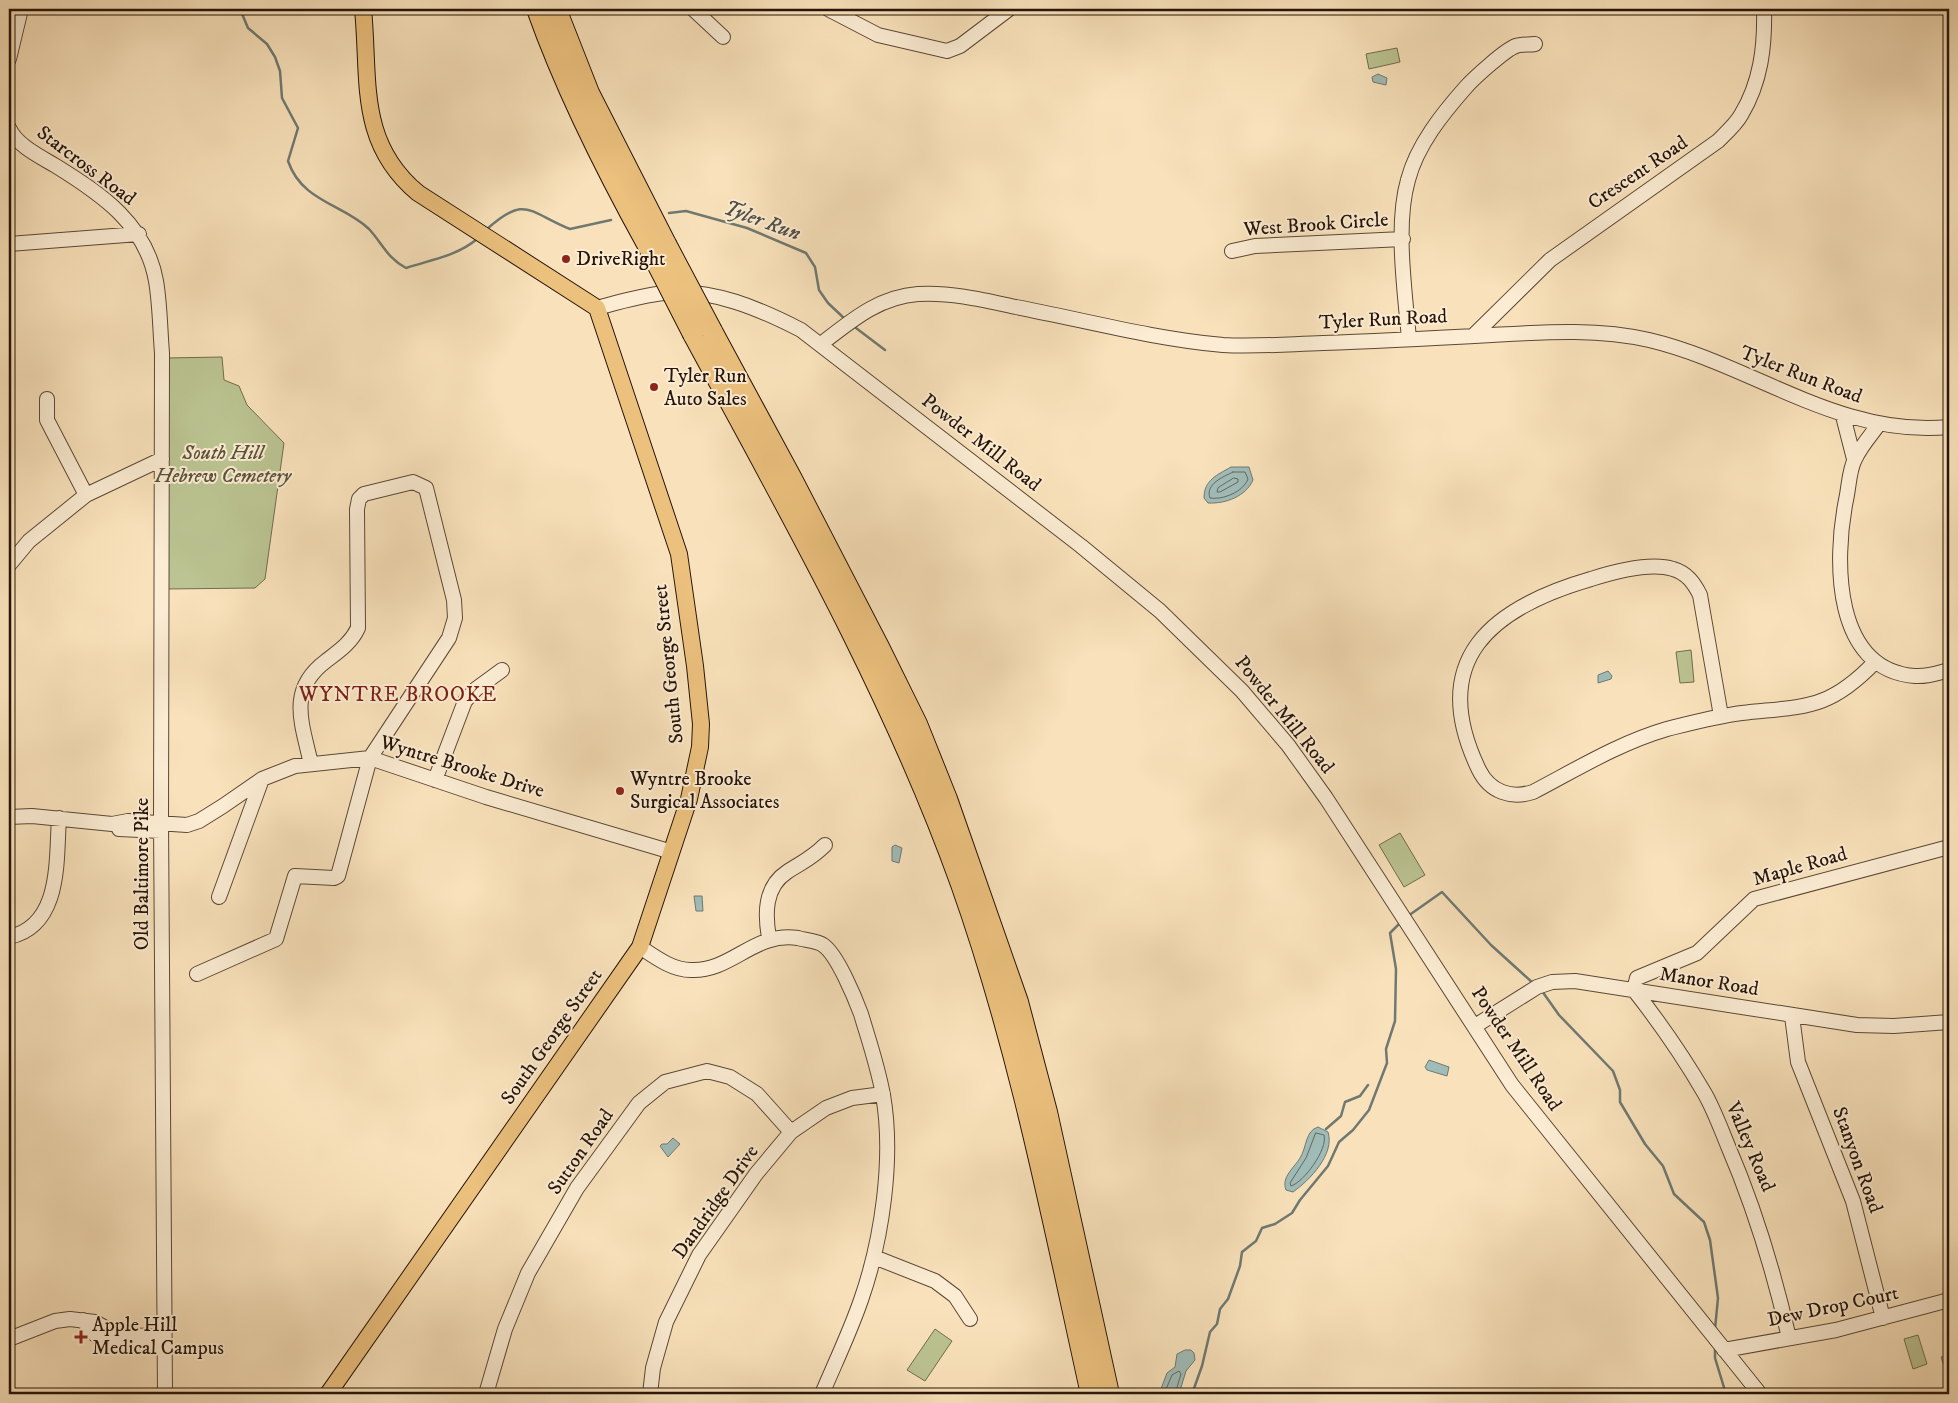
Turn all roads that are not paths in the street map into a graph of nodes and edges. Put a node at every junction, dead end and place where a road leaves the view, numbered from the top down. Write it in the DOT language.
graph roads {
  1 [pos="20,9"];
  2 [pos="537,9"];
  3 [pos="556,9"];
  4 [pos="693,9"];
  5 [pos="828,9"];
  6 [pos="1009,9"];
  7 [pos="1764,9"];
  8 [pos="366,11"];
  9 [pos="724,38"];
  10 [pos="1535,44"];
  11 [pos="9,59"];
  12 [pos="9,128"];
  13 [pos="138,234"];
  14 [pos="1403,239"];
  15 [pos="9,244"];
  16 [pos="657,245"];
  17 [pos="1232,251"];
  18 [pos="597,308"];
  19 [pos="702,332"];
  20 [pos="1473,336"];
  21 [pos="1409,339"];
  22 [pos="821,344"];
  23 [pos="162,353"];
  24 [pos="46,399"];
  25 [pos="1843,416"];
  26 [pos="1879,424"];
  27 [pos="1949,427"];
  28 [pos="162,459"];
  29 [pos="1854,459"];
  30 [pos="86,495"];
  31 [pos="9,565"];
  32 [pos="1875,662"];
  33 [pos="502,670"];
  34 [pos="1949,670"];
  35 [pos="1721,716"];
  36 [pos="370,758"];
  37 [pos="311,764"];
  38 [pos="262,779"];
  39 [pos="435,780"];
  40 [pos="9,817"];
  41 [pos="59,818"];
  42 [pos="161,827"];
  43 [pos="825,845"];
  44 [pos="1949,847"];
  45 [pos="672,852"];
  46 [pos="219,897"];
  47 [pos="9,937"];
  48 [pos="769,938"];
  49 [pos="640,947"];
  50 [pos="197,974"];
  51 [pos="1634,990"];
  52 [pos="1792,1016"];
  53 [pos="1949,1022"];
  54 [pos="1475,1026"];
  55 [pos="883,1094"];
  56 [pos="791,1132"];
  57 [pos="874,1256"];
  58 [pos="1949,1300"];
  59 [pos="1883,1318"];
  60 [pos="970,1319"];
  61 [pos="1790,1338"];
  62 [pos="9,1339"];
  63 [pos="162,1341"];
  64 [pos="1722,1348"];
  65 [pos="334,1392"];
  66 [pos="165,1394"];
  67 [pos="486,1394"];
  68 [pos="650,1394"];
  69 [pos="822,1394"];
  70 [pos="1090,1394"];
  71 [pos="1109,1394"];
  72 [pos="1760,1394"];
  1 -- 11 [label="street"];
  2 -- 16 [label="highway"];
  3 -- 16 [label="highway"];
  4 -- 9 [label="street"];
  5 -- 6 [label="street"];
  7 -- 20 [label="street, Crescent Road"];
  8 -- 18 [label="main road"];
  10 -- 14 [label="street"];
  12 -- 13 [label="street, Starcross Road"];
  13 -- 15 [label="street"];
  13 -- 23 [label="street, Starcross Road"];
  14 -- 17 [label="street, West Brook Circle"];
  14 -- 21 [label="street"];
  16 -- 19 [label="highway, bridge"];
  18 -- 22 [label="street, Powder Mill Road"];
  18 -- 45 [label="main road, South George Street"];
  19 -- 70 [label="highway"];
  19 -- 71 [label="highway"];
  20 -- 21 [label="street, Tyler Run Road"];
  20 -- 25 [label="street, Tyler Run Road"];
  21 -- 22 [label="street, Tyler Run Road"];
  22 -- 54 [label="street, Powder Mill Road"];
  23 -- 28 [label="street, Old Baltimore Pike"];
  24 -- 30 [label="street"];
  25 -- 26 [label="street, Tyler Run Road"];
  25 -- 29 [label="street"];
  26 -- 27 [label="street, Tyler Run Road"];
  26 -- 29 [label="street"];
  28 -- 30 [label="street"];
  28 -- 42 [label="street, Old Baltimore Pike"];
  29 -- 32 [label="street"];
  30 -- 31 [label="street"];
  32 -- 34 [label="street"];
  32 -- 35 [label="street"];
  33 -- 39 [label="street"];
  35 -- 35 [label="street"];
  36 -- 37 [label="street, Wyntre Brooke Drive"];
  36 -- 37 [label="street"];
  36 -- 39 [label="street, Wyntre Brooke Drive"];
  36 -- 50 [label="street"];
  37 -- 38 [label="street, Wyntre Brooke Drive"];
  38 -- 42 [label="street, Wyntre Brooke Drive"];
  38 -- 46 [label="street"];
  39 -- 45 [label="street, Wyntre Brooke Drive"];
  40 -- 41 [label="street, Wyntre Brooke Drive"];
  41 -- 42 [label="street, Wyntre Brooke Drive"];
  41 -- 47 [label="street"];
  42 -- 63 [label="street, Old Baltimore Pike"];
  43 -- 48 [label="street"];
  44 -- 51 [label="street, Maple Road"];
  45 -- 49 [label="main road, South George Street"];
  48 -- 49 [label="street"];
  48 -- 55 [label="street"];
  49 -- 65 [label="main road, South George Street"];
  51 -- 52 [label="street, Manor Road"];
  51 -- 54 [label="street, Manor Road"];
  51 -- 61 [label="street, Valley Road"];
  52 -- 53 [label="street, Manor Road"];
  52 -- 59 [label="street, Stanyon Road"];
  54 -- 64 [label="street, Powder Mill Road"];
  55 -- 56 [label="street, Dandridge Drive"];
  55 -- 57 [label="street"];
  56 -- 67 [label="street, Sutton Road"];
  56 -- 68 [label="street, Dandridge Drive"];
  57 -- 60 [label="street"];
  57 -- 69 [label="street"];
  58 -- 59 [label="street, Dew Drop Court"];
  59 -- 61 [label="street, Dew Drop Court"];
  61 -- 64 [label="street, Dew Drop Court"];
  62 -- 63 [label="street"];
  63 -- 66 [label="street, Old Baltimore Pike"];
  64 -- 72 [label="street, Powder Mill Road"];
}
